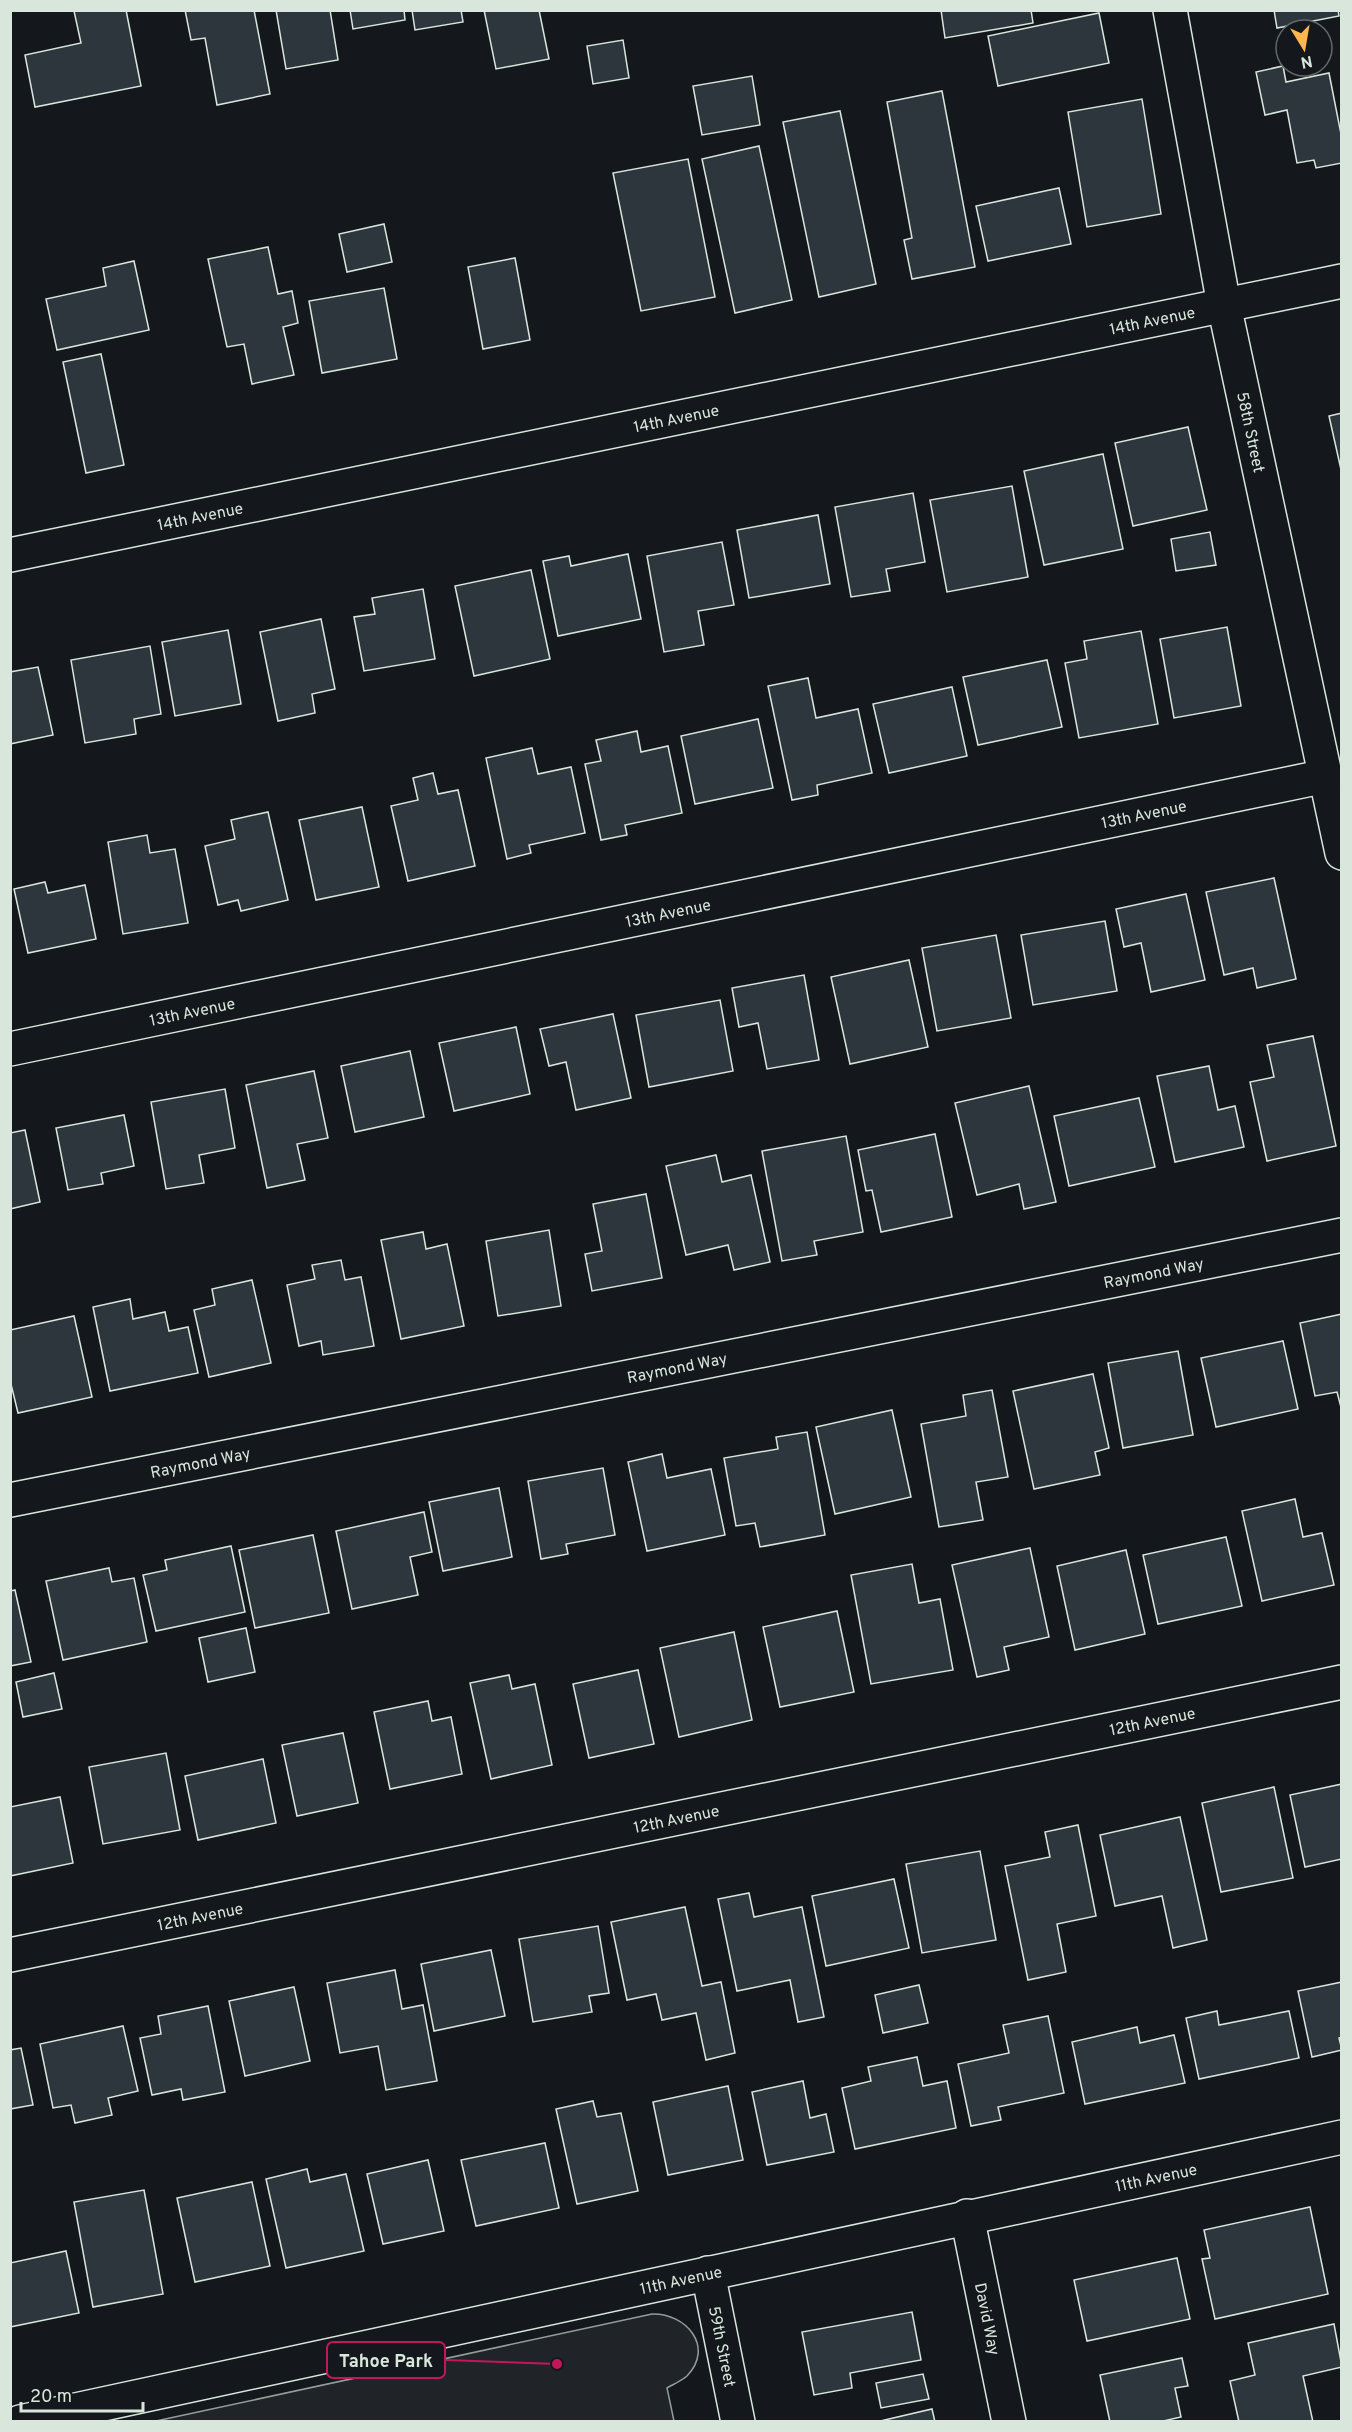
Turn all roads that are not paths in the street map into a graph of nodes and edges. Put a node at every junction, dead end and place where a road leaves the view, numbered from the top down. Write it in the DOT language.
graph roads {
  1 [pos="1170,10"];
  2 [pos="1341,281"];
  3 [pos="1224,305"];
  4 [pos="10,555"];
  5 [pos="1326,776"];
  6 [pos="1341,853"];
  7 [pos="10,1049"];
  8 [pos="1341,1234"];
  9 [pos="10,1500"];
  10 [pos="1341,1682"];
  11 [pos="10,1955"];
  12 [pos="1341,2137"];
  13 [pos="967,2216"];
  14 [pos="708,2273"];
  15 [pos="20,2421"];
  16 [pos="738,2421"];
  17 [pos="1009,2421"];
  1 -- 3 [label="street, 58th Street"];
  2 -- 3 [label="street, 14th Avenue"];
  3 -- 4 [label="street, 14th Avenue"];
  3 -- 5 [label="street, 58th Street"];
  5 -- 6 [label="street, 58th Street"];
  5 -- 7 [label="street, 13th Avenue"];
  8 -- 9 [label="street, Raymond Way"];
  10 -- 11 [label="street, 12th Avenue"];
  12 -- 13 [label="street, 11th Avenue"];
  13 -- 14 [label="street, 11th Avenue"];
  13 -- 17 [label="street, David Way"];
  14 -- 15 [label="street, 11th Avenue"];
  14 -- 16 [label="street, 59th Street"];
}
